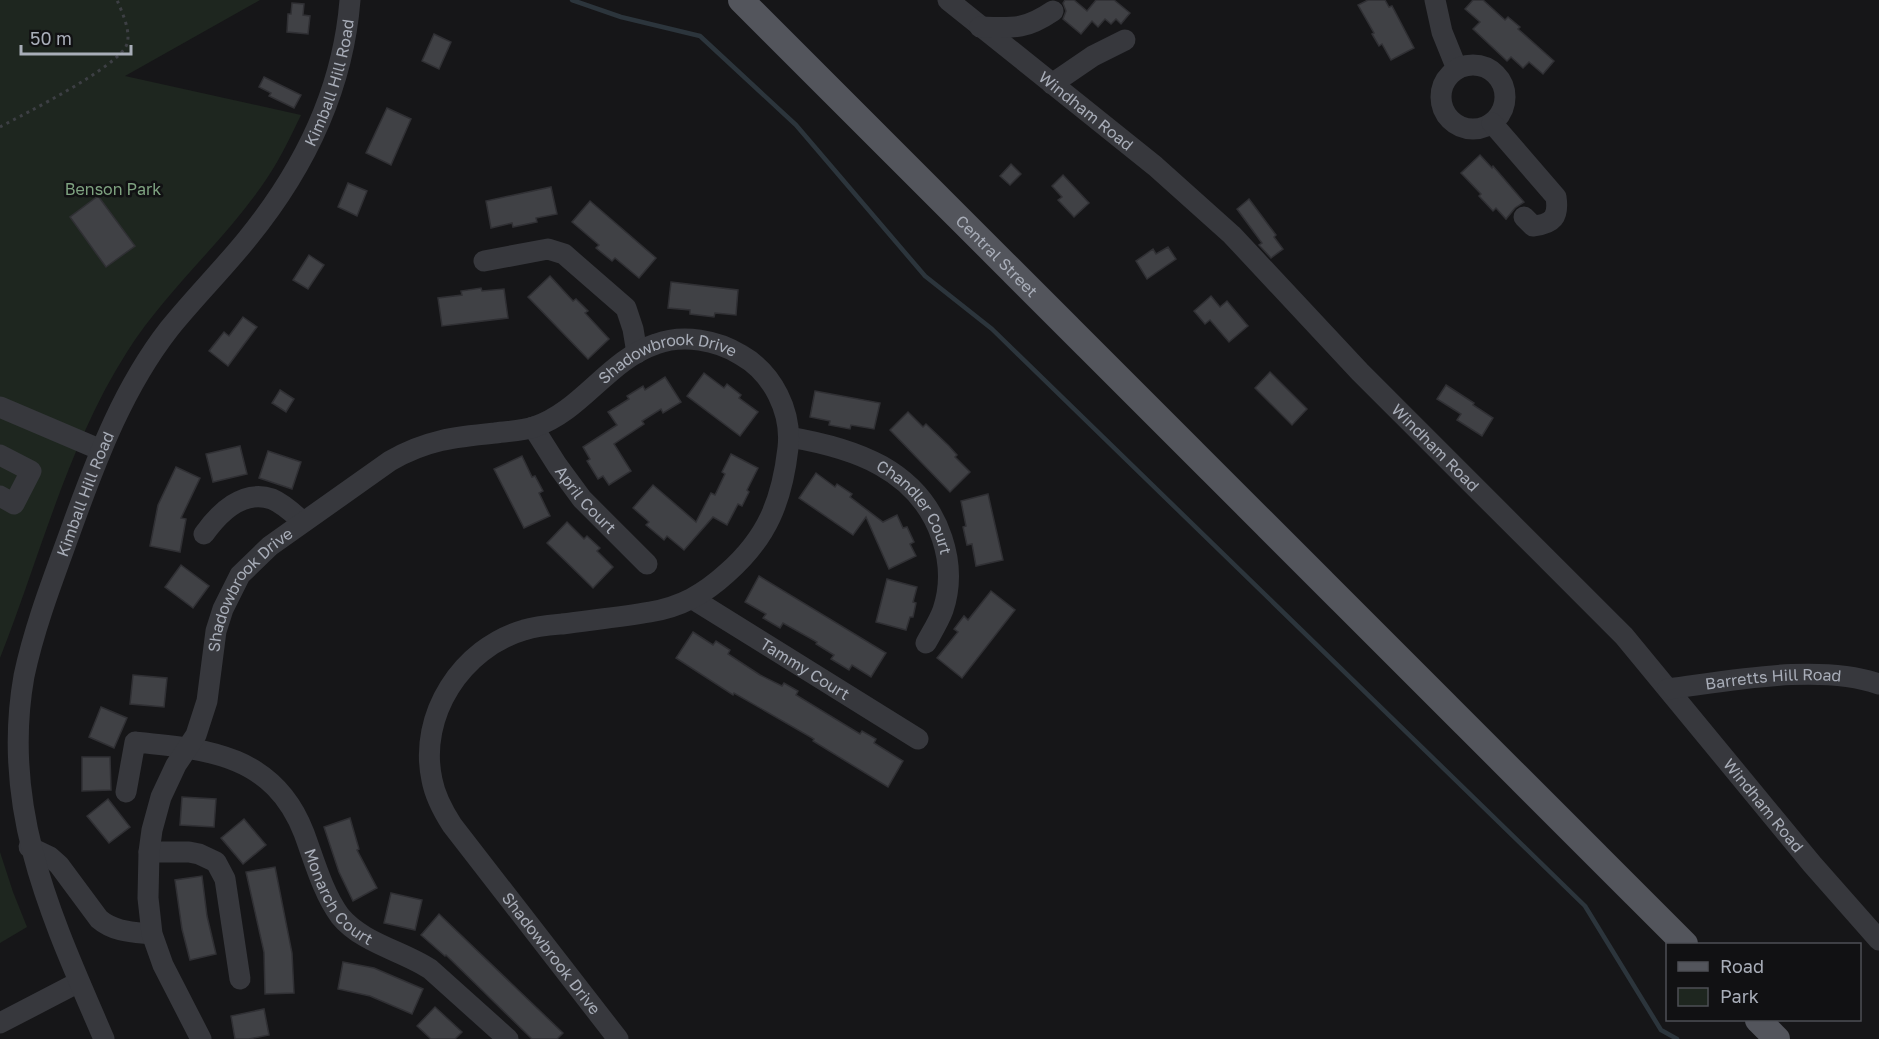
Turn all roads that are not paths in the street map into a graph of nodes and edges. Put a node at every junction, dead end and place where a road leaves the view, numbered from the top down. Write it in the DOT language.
graph roads {
  1 [pos="350,0"];
  2 [pos="366,0"];
  3 [pos="741,0"];
  4 [pos="948,0"];
  5 [pos="1435,0"];
  6 [pos="1053,11"];
  7 [pos="980,27"];
  8 [pos="348,33"];
  9 [pos="1125,40"];
  10 [pos="1457,69"];
  11 [pos="1052,84"];
  12 [pos="1492,123"];
  13 [pos="1524,217"];
  14 [pos="484,261"];
  15 [pos="637,353"];
  16 [pos="0,407"];
  17 [pos="533,427"];
  18 [pos="789,437"];
  19 [pos="101,450"];
  20 [pos="0,455"];
  21 [pos="0,496"];
  22 [pos="303,522"];
  23 [pos="204,534"];
  24 [pos="648,564"];
  25 [pos="693,599"];
  26 [pos="926,643"];
  27 [pos="1879,684"];
  28 [pos="1668,689"];
  29 [pos="918,739"];
  30 [pos="188,747"];
  31 [pos="126,792"];
  32 [pos="29,847"];
  33 [pos="149,852"];
  34 [pos="152,934"];
  35 [pos="1879,939"];
  36 [pos="1683,943"];
  37 [pos="240,979"];
  38 [pos="79,982"];
  39 [pos="1759,1021"];
  40 [pos="0,1023"];
  41 [pos="104,1039"];
  42 [pos="201,1039"];
  43 [pos="508,1039"];
  44 [pos="618,1039"];
  45 [pos="1776,1039"];
  1 -- 8 [label="street, Kimball Hill Road"];
  2 -- 8 [label="street"];
  3 -- 36 [label="main road, Central Street"];
  4 -- 7 [label="street, Windham Road"];
  5 -- 10 [label="street"];
  6 -- 7 [label="street"];
  7 -- 11 [label="street, Windham Road"];
  8 -- 19 [label="street, Kimball Hill Road"];
  9 -- 11 [label="street"];
  10 -- 12 [label="street"];
  10 -- 12 [label="street"];
  11 -- 28 [label="street, Windham Road"];
  12 -- 13 [label="street"];
  14 -- 15 [label="street"];
  15 -- 17 [label="street, Shadowbrook Drive"];
  15 -- 18 [label="street, Shadowbrook Drive"];
  16 -- 19 [label="street"];
  17 -- 22 [label="street, Shadowbrook Drive"];
  17 -- 24 [label="street, April Court"];
  18 -- 25 [label="street, Shadowbrook Drive"];
  18 -- 26 [label="street, Chandler Court"];
  19 -- 32 [label="street, Kimball Hill Road"];
  20 -- 21 [label="street"];
  22 -- 23 [label="street"];
  22 -- 30 [label="street, Shadowbrook Drive"];
  25 -- 29 [label="street, Tammy Court"];
  25 -- 44 [label="street, Shadowbrook Drive"];
  27 -- 28 [label="street, Barretts Hill Road"];
  28 -- 35 [label="street, Windham Road"];
  30 -- 31 [label="street, Monarch Court"];
  30 -- 33 [label="street, Shadowbrook Drive"];
  30 -- 43 [label="street, Monarch Court"];
  32 -- 34 [label="street"];
  32 -- 38 [label="street, Kimball Hill Road"];
  33 -- 34 [label="street, Shadowbrook Drive"];
  33 -- 37 [label="street"];
  34 -- 42 [label="street, Shadowbrook Drive"];
  38 -- 40 [label="street"];
  38 -- 41 [label="street, Kimball Hill Road"];
  39 -- 45 [label="main road"];
}
